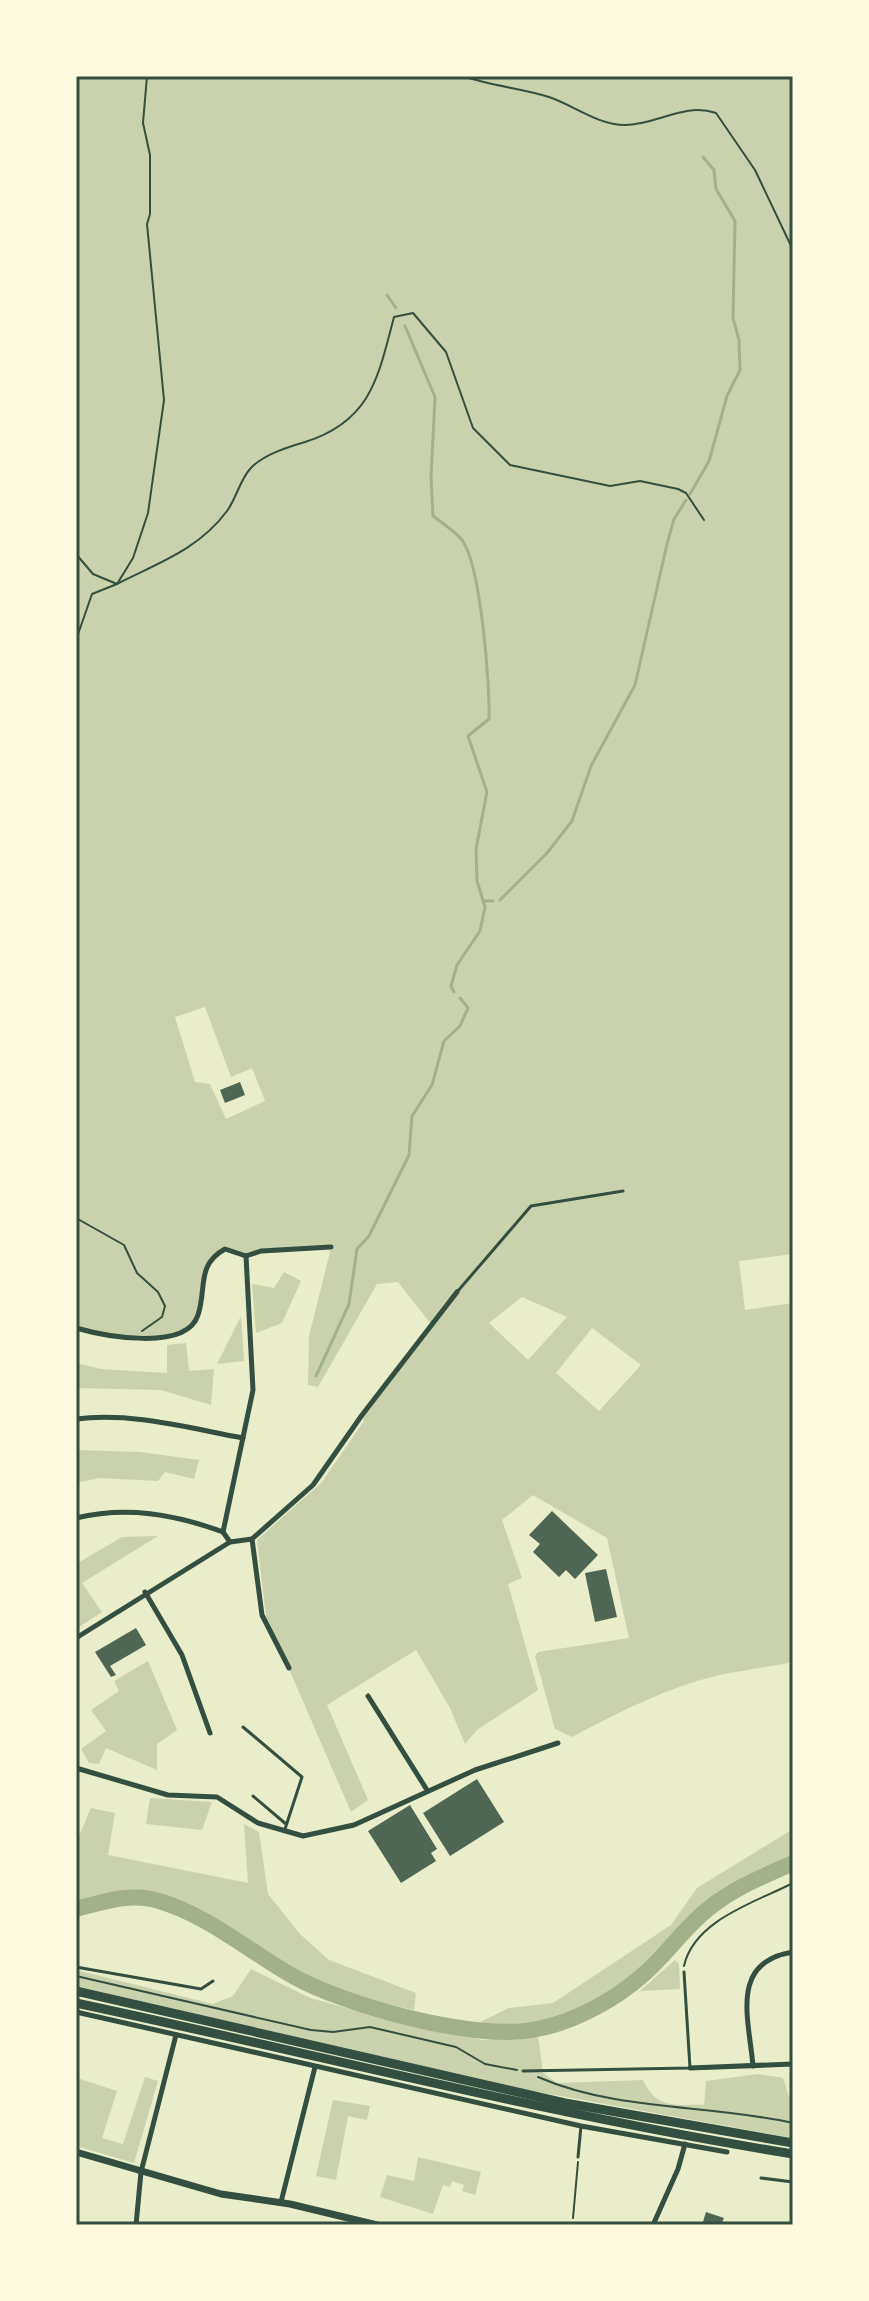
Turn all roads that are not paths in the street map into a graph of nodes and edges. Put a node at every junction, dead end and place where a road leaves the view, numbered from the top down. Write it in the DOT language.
graph roads {
  1 [pos="623,1191"];
  2 [pos="331,1247"];
  3 [pos="246,1256"];
  4 [pos="457,1292"];
  5 [pos="76,1328"];
  6 [pos="76,1419"];
  7 [pos="243,1438"];
  8 [pos="76,1518"];
  9 [pos="223,1532"];
  10 [pos="252,1539"];
  11 [pos="230,1542"];
  12 [pos="145,1592"];
  13 [pos="76,1638"];
  14 [pos="289,1668"];
  15 [pos="368,1696"];
  16 [pos="243,1727"];
  17 [pos="210,1733"];
  18 [pos="558,1743"];
  19 [pos="76,1768"];
  20 [pos="427,1790"];
  21 [pos="253,1796"];
  22 [pos="286,1824"];
  23 [pos="284,1833"];
  24 [pos="793,1952"];
  25 [pos="76,1967"];
  26 [pos="684,1972"];
  27 [pos="213,1981"];
  28 [pos="76,1991"];
  29 [pos="76,2003"];
  30 [pos="76,2012"];
  31 [pos="176,2035"];
  32 [pos="793,2064"];
  33 [pos="753,2066"];
  34 [pos="315,2067"];
  35 [pos="690,2068"];
  36 [pos="523,2071"];
  37 [pos="581,2126"];
  38 [pos="793,2143"];
  39 [pos="685,2144"];
  40 [pos="76,2152"];
  41 [pos="727,2152"];
  42 [pos="793,2154"];
  43 [pos="578,2157"];
  44 [pos="141,2172"];
  45 [pos="761,2178"];
  46 [pos="793,2182"];
  47 [pos="281,2202"];
  48 [pos="136,2225"];
  49 [pos="377,2225"];
  50 [pos="653,2225"];
  1 -- 4 [label="lane"];
  2 -- 3 [label="street"];
  3 -- 5 [label="street"];
  3 -- 7 [label="street"];
  4 -- 10 [label="street"];
  6 -- 7 [label="street"];
  7 -- 9 [label="street"];
  8 -- 9 [label="street"];
  9 -- 11 [label="street"];
  10 -- 11 [label="street"];
  10 -- 14 [label="street"];
  11 -- 12 [label="street"];
  12 -- 13 [label="street"];
  12 -- 17 [label="street"];
  15 -- 20 [label="street"];
  16 -- 22 [label="lane"];
  18 -- 20 [label="street"];
  19 -- 23 [label="street"];
  20 -- 23 [label="street"];
  21 -- 22 [label="lane"];
  22 -- 23 [label="lane"];
  24 -- 33 [label="street"];
  25 -- 27 [label="lane"];
  26 -- 35 [label="lane"];
  28 -- 38 [label="main road"];
  29 -- 42 [label="main road"];
  30 -- 31 [label="street"];
  31 -- 34 [label="street"];
  31 -- 44 [label="street"];
  32 -- 33 [label="street"];
  33 -- 35 [label="street"];
  34 -- 37 [label="street"];
  34 -- 47 [label="street"];
  35 -- 36 [label="lane"];
  37 -- 39 [label="street"];
  37 -- 43 [label="lane"];
  39 -- 41 [label="street"];
  39 -- 50 [label="street"];
  40 -- 44 [label="street"];
  44 -- 47 [label="street"];
  44 -- 48 [label="street"];
  45 -- 46 [label="lane"];
  47 -- 49 [label="street"];
}
